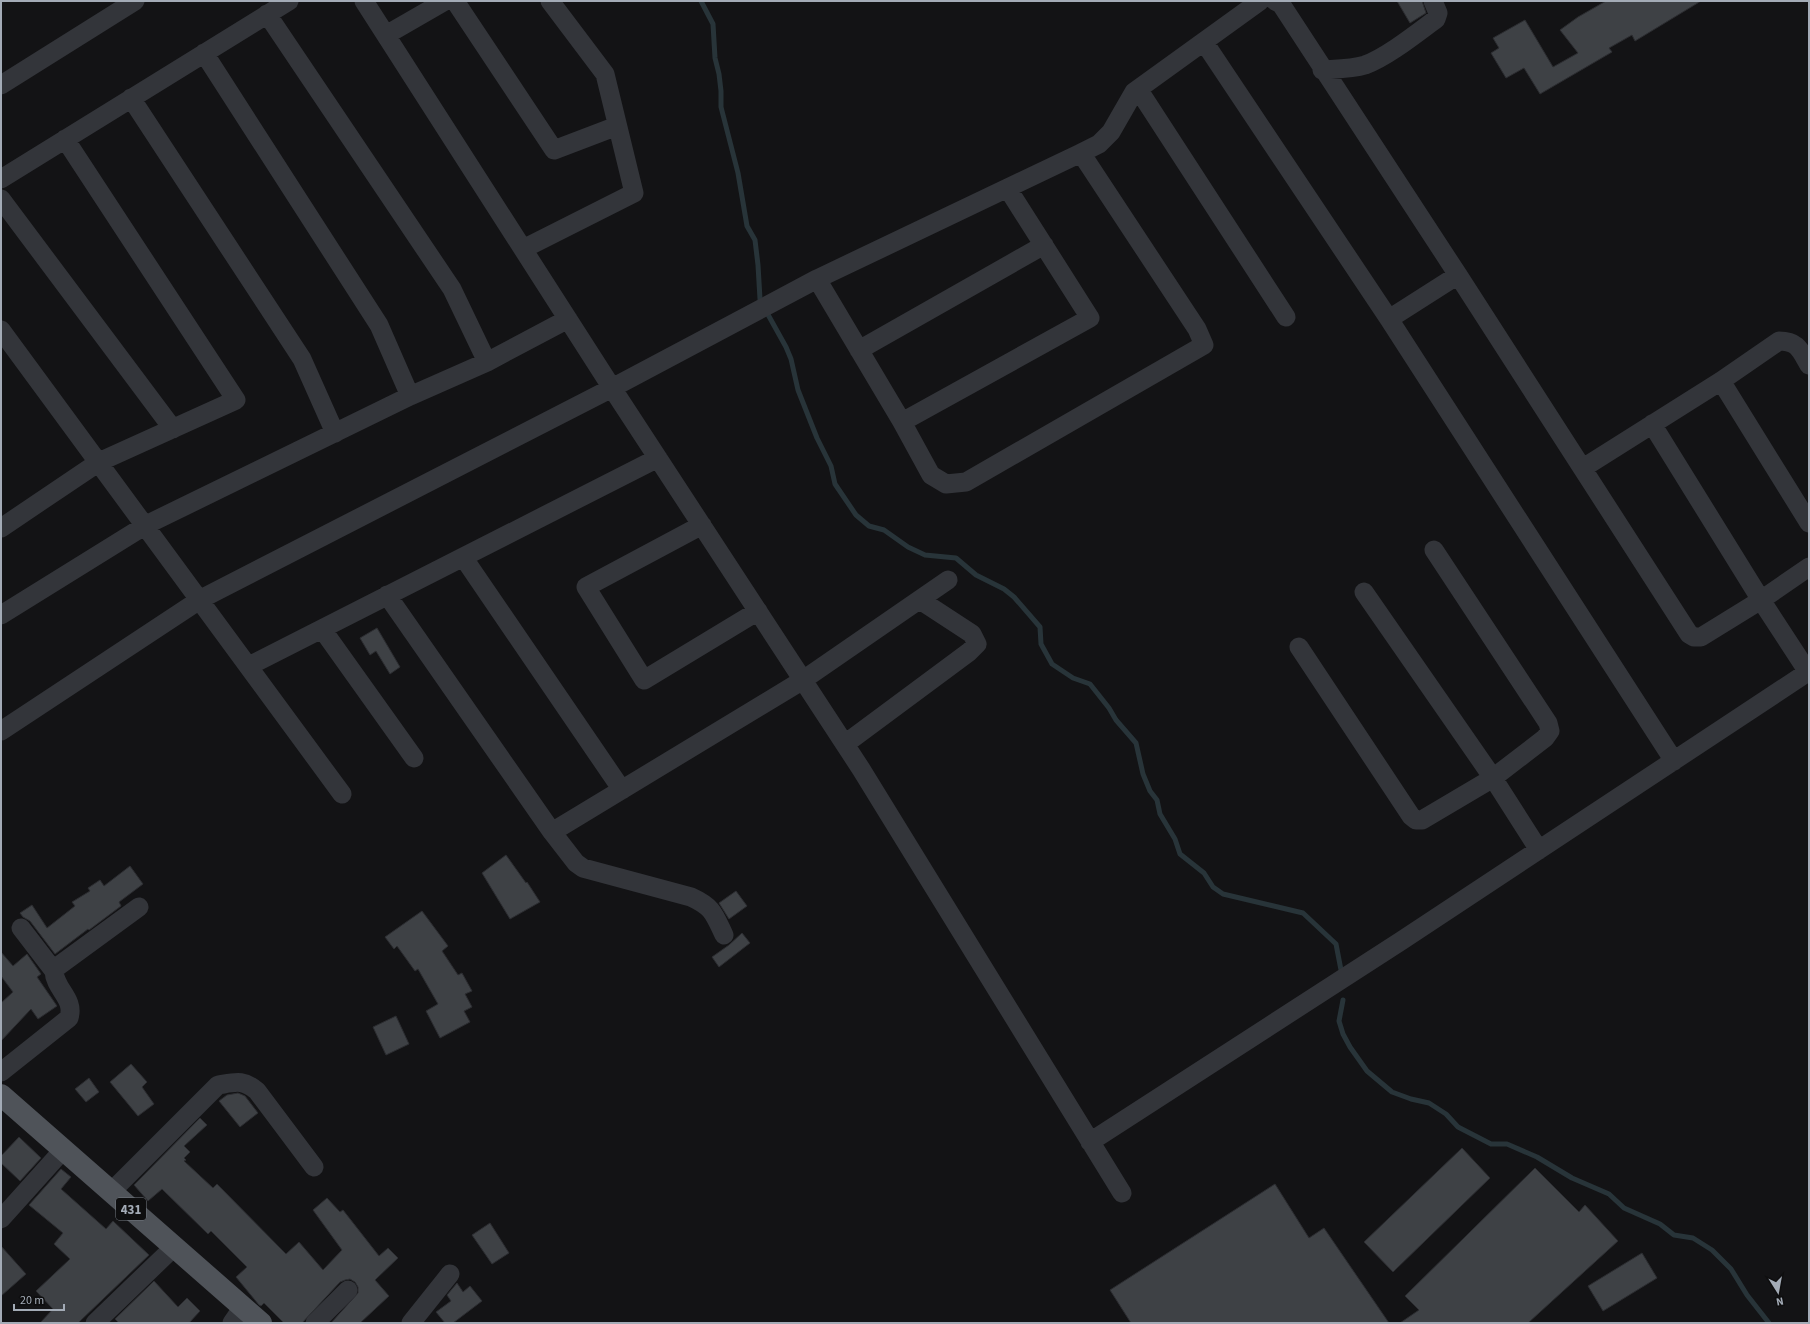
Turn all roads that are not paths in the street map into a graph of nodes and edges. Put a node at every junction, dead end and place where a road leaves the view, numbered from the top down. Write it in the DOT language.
graph roads {
  1 [pos="136,1"];
  2 [pos="289,1"];
  3 [pos="364,1"];
  4 [pos="445,1"];
  5 [pos="455,1"];
  6 [pos="550,1"];
  7 [pos="1260,1"];
  8 [pos="1275,1"];
  9 [pos="1433,1"];
  10 [pos="267,14"];
  11 [pos="386,35"];
  12 [pos="1204,42"];
  13 [pos="204,53"];
  14 [pos="1322,70"];
  15 [pos="1,85"];
  16 [pos="1138,89"];
  17 [pos="131,98"];
  18 [pos="617,126"];
  19 [pos="65,139"];
  20 [pos="1081,153"];
  21 [pos="1,178"];
  22 [pos="1008,189"];
  23 [pos="1,198"];
  24 [pos="1044,245"];
  25 [pos="523,249"];
  26 [pos="1458,275"];
  27 [pos="818,278"];
  28 [pos="1286,317"];
  29 [pos="568,319"];
  30 [pos="1389,319"];
  31 [pos="1,330"];
  32 [pos="859,350"];
  33 [pos="487,362"];
  34 [pos="1809,365"];
  35 [pos="1721,381"];
  36 [pos="612,388"];
  37 [pos="410,396"];
  38 [pos="902,422"];
  39 [pos="1652,424"];
  40 [pos="173,429"];
  41 [pos="335,433"];
  42 [pos="658,458"];
  43 [pos="99,462"];
  44 [pos="1582,468"];
  45 [pos="1809,523"];
  46 [pos="146,525"];
  47 [pos="702,525"];
  48 [pos="1,528"];
  49 [pos="1434,550"];
  50 [pos="463,557"];
  51 [pos="1809,567"];
  52 [pos="948,580"];
  53 [pos="1364,592"];
  54 [pos="387,595"];
  55 [pos="200,600"];
  56 [pos="920,600"];
  57 [pos="1761,600"];
  58 [pos="758,611"];
  59 [pos="1,615"];
  60 [pos="322,628"];
  61 [pos="1299,648"];
  62 [pos="249,666"];
  63 [pos="1809,672"];
  64 [pos="803,680"];
  65 [pos="1,731"];
  66 [pos="846,744"];
  67 [pos="414,758"];
  68 [pos="1674,761"];
  69 [pos="1493,778"];
  70 [pos="622,790"];
  71 [pos="342,794"];
  72 [pos="552,832"];
  73 [pos="1539,850"];
  74 [pos="139,907"];
  75 [pos="21,928"];
  76 [pos="724,935"];
  77 [pos="54,971"];
  78 [pos="1,1072"];
  79 [pos="1,1095"];
  80 [pos="1090,1142"];
  81 [pos="63,1150"];
  82 [pos="314,1167"];
  83 [pos="111,1192"];
  84 [pos="1122,1193"];
  85 [pos="1,1219"];
  86 [pos="174,1247"];
  87 [pos="450,1274"];
  88 [pos="348,1290"];
  89 [pos="238,1315"];
  90 [pos="95,1323"];
  91 [pos="261,1323"];
  92 [pos="315,1323"];
  93 [pos="411,1323"];
  1 -- 15 [label="street"];
  2 -- 10 [label="street"];
  3 -- 11 [label="street"];
  4 -- 11 [label="street"];
  5 -- 18 [label="street"];
  6 -- 18 [label="street"];
  7 -- 12 [label="street"];
  8 -- 14 [label="street"];
  9 -- 14 [label="street"];
  10 -- 13 [label="street"];
  10 -- 33 [label="street"];
  11 -- 25 [label="street"];
  12 -- 16 [label="street"];
  12 -- 30 [label="street"];
  13 -- 17 [label="street"];
  13 -- 37 [label="street"];
  14 -- 26 [label="street"];
  16 -- 20 [label="street"];
  16 -- 28 [label="street"];
  17 -- 19 [label="street"];
  17 -- 41 [label="street"];
  18 -- 25 [label="street"];
  19 -- 21 [label="street"];
  19 -- 40 [label="street"];
  20 -- 22 [label="street"];
  20 -- 38 [label="street"];
  22 -- 24 [label="street"];
  22 -- 27 [label="street"];
  23 -- 40 [label="street"];
  24 -- 32 [label="street"];
  24 -- 38 [label="street"];
  25 -- 29 [label="street"];
  26 -- 30 [label="street"];
  26 -- 44 [label="street"];
  27 -- 32 [label="street"];
  27 -- 36 [label="street"];
  29 -- 33 [label="street"];
  29 -- 36 [label="street"];
  30 -- 68 [label="street"];
  31 -- 43 [label="street"];
  32 -- 38 [label="street"];
  33 -- 37 [label="street"];
  34 -- 35 [label="street"];
  35 -- 39 [label="street"];
  35 -- 45 [label="street"];
  36 -- 42 [label="street"];
  36 -- 55 [label="street"];
  37 -- 41 [label="street"];
  39 -- 44 [label="street"];
  39 -- 57 [label="street"];
  40 -- 43 [label="street"];
  41 -- 46 [label="street"];
  42 -- 47 [label="street"];
  42 -- 50 [label="street"];
  43 -- 46 [label="street"];
  43 -- 48 [label="street"];
  44 -- 57 [label="street"];
  46 -- 55 [label="street"];
  46 -- 59 [label="street"];
  47 -- 58 [label="street"];
  47 -- 58 [label="street"];
  49 -- 69 [label="street"];
  50 -- 54 [label="street"];
  50 -- 70 [label="street"];
  51 -- 57 [label="street"];
  52 -- 56 [label="street"];
  53 -- 69 [label="street"];
  54 -- 60 [label="street"];
  54 -- 72 [label="street"];
  55 -- 62 [label="street"];
  55 -- 65 [label="street"];
  56 -- 64 [label="street"];
  56 -- 66 [label="street"];
  57 -- 63 [label="street"];
  58 -- 64 [label="street"];
  60 -- 62 [label="street"];
  60 -- 67 [label="street"];
  61 -- 69 [label="street"];
  62 -- 71 [label="street"];
  63 -- 68 [label="street"];
  64 -- 66 [label="street"];
  64 -- 70 [label="street"];
  66 -- 80 [label="street"];
  68 -- 73 [label="street"];
  69 -- 73 [label="street"];
  70 -- 72 [label="street"];
  72 -- 76 [label="street"];
  73 -- 80 [label="street"];
  74 -- 77 [label="street"];
  75 -- 77 [label="street"];
  77 -- 78 [label="street"];
  79 -- 81 [label="main road, 431"];
  80 -- 84 [label="street"];
  81 -- 83 [label="main road, 431"];
  81 -- 85 [label="street"];
  82 -- 83 [label="street"];
  83 -- 86 [label="main road, 431"];
  86 -- 89 [label="main road, 431"];
  86 -- 90 [label="street"];
  87 -- 93 [label="street"];
  88 -- 92 [label="street"];
  89 -- 91 [label="main road, 431"];
}
